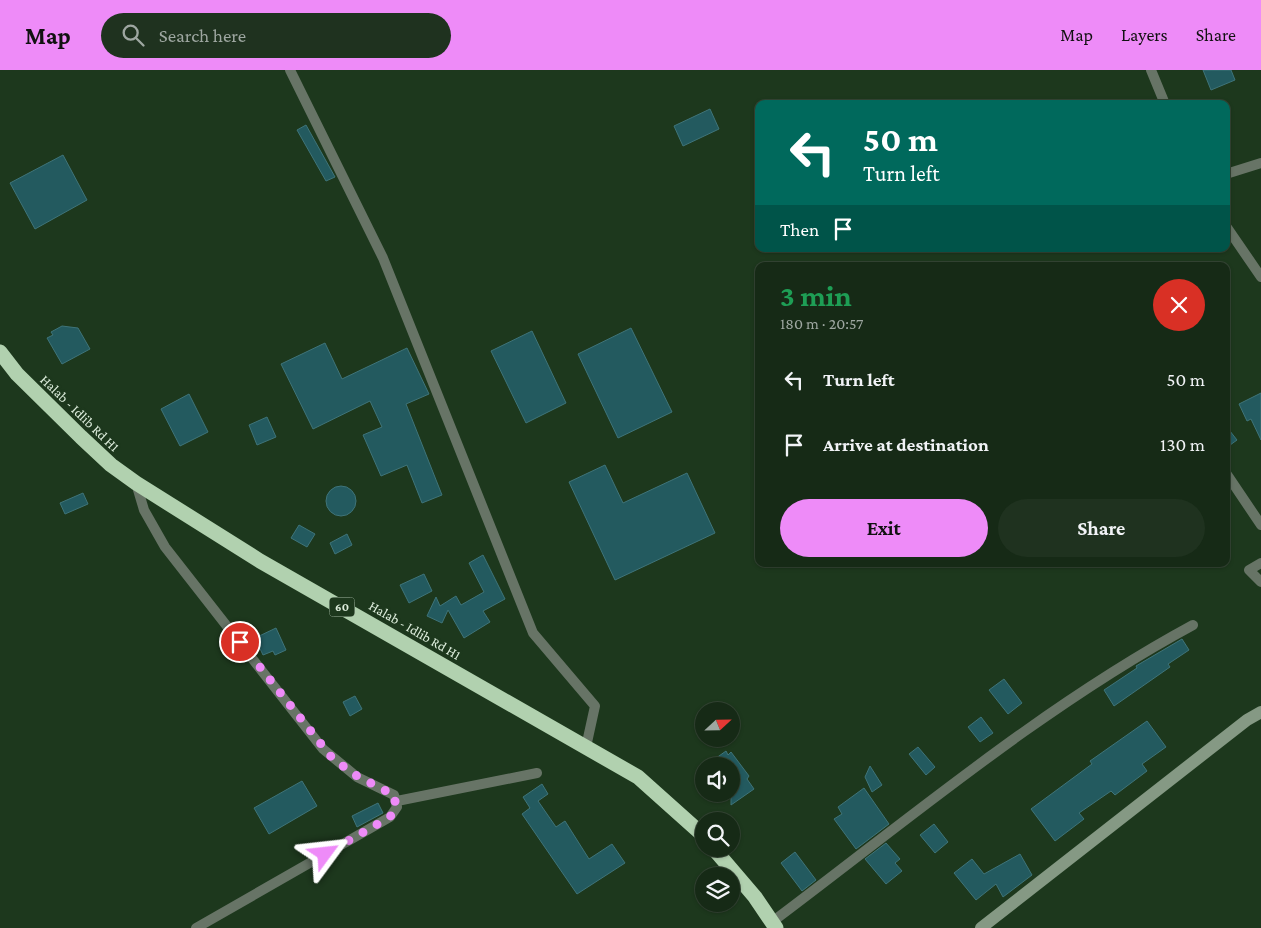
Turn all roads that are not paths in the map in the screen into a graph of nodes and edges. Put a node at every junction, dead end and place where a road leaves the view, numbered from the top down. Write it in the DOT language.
graph roads {
  1 [pos="290,70"];
  2 [pos="1151,70"];
  3 [pos="1163,100"];
  4 [pos="1261,164"];
  5 [pos="1230,173"];
  6 [pos="1230,232"];
  7 [pos="1261,277"];
  8 [pos="0,352"];
  9 [pos="1230,480"];
  10 [pos="136,483"];
  11 [pos="1261,525"];
  12 [pos="1261,563"];
  13 [pos="1261,582"];
  14 [pos="1193,625"];
  15 [pos="1261,712"];
  16 [pos="586,748"];
  17 [pos="537,773"];
  18 [pos="396,801"];
  19 [pos="695,828"];
  20 [pos="721,857"];
  21 [pos="774,925"];
  22 [pos="196,928"];
  23 [pos="981,928"];
  1 -- 16 [label="street"];
  2 -- 3 [label="street"];
  4 -- 5 [label="street"];
  6 -- 7 [label="street"];
  8 -- 10 [label="highway, Halab - Idlib Rd H1 / 60"];
  9 -- 11 [label="street"];
  10 -- 16 [label="highway, Halab - Idlib Rd H1 / 60"];
  10 -- 18 [label="street"];
  12 -- 13 [label="street"];
  14 -- 21 [label="street"];
  15 -- 23 [label="street"];
  16 -- 19 [label="highway, Halab - Idlib Rd H1 / 60"];
  17 -- 18 [label="street"];
  18 -- 22 [label="street"];
  20 -- 21 [label="highway"];
}
